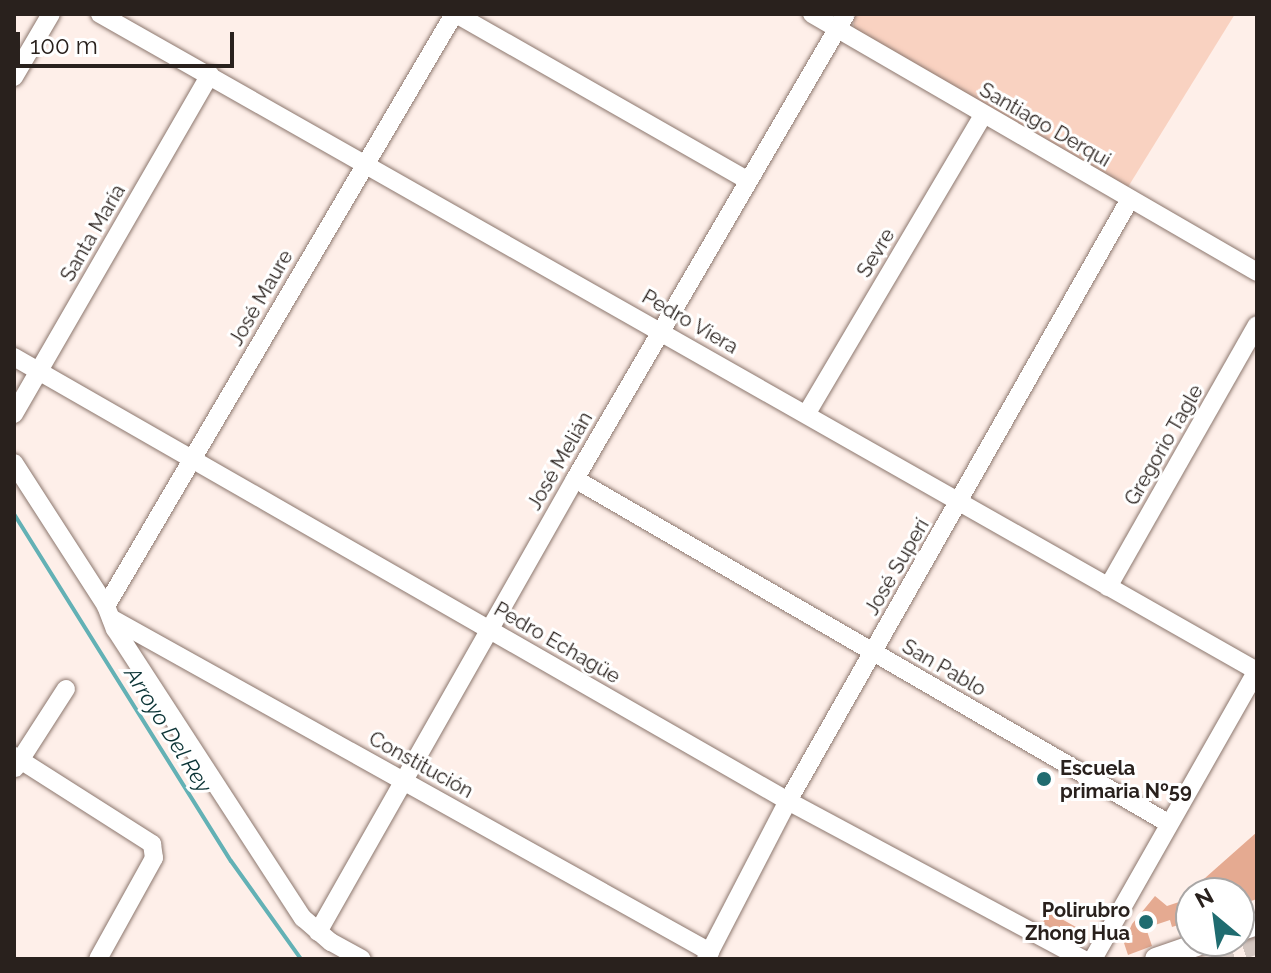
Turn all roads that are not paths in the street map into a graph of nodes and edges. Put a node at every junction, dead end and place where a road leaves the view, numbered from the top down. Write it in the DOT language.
graph roads {
  1 [pos="51,14"];
  2 [pos="100,14"];
  3 [pos="455,14"];
  4 [pos="812,14"];
  5 [pos="842,21"];
  6 [pos="210,75"];
  7 [pos="14,77"];
  8 [pos="983,115"];
  9 [pos="366,162"];
  10 [pos="747,180"];
  11 [pos="1130,199"];
  12 [pos="1257,272"];
  13 [pos="1257,325"];
  14 [pos="661,331"];
  15 [pos="14,357"];
  16 [pos="40,371"];
  17 [pos="807,413"];
  18 [pos="14,414"];
  19 [pos="192,459"];
  20 [pos="14,463"];
  21 [pos="575,479"];
  22 [pos="960,501"];
  23 [pos="1108,587"];
  24 [pos="108,612"];
  25 [pos="490,630"];
  26 [pos="873,653"];
  27 [pos="1257,671"];
  28 [pos="66,689"];
  29 [pos="16,762"];
  30 [pos="404,780"];
  31 [pos="788,801"];
  32 [pos="1168,823"];
  33 [pos="318,932"];
  34 [pos="1175,952"];
  35 [pos="708,955"];
  36 [pos="98,959"];
  37 [pos="362,959"];
  38 [pos="1083,959"];
  39 [pos="1093,959"];
  40 [pos="1156,959"];
  1 -- 7 [label="street"];
  2 -- 6 [label="street, Pedro Viera"];
  3 -- 9 [label="street, José Maure"];
  3 -- 10 [label="street"];
  4 -- 5 [label="street, Santiago Derqui"];
  5 -- 8 [label="street, Santiago Derqui"];
  5 -- 10 [label="street, José Melián"];
  6 -- 9 [label="street, Pedro Viera"];
  6 -- 16 [label="street, Santa María"];
  8 -- 11 [label="street, Santiago Derqui"];
  8 -- 17 [label="street, Sevre"];
  9 -- 14 [label="street, Pedro Viera"];
  9 -- 19 [label="street, José Maure"];
  10 -- 14 [label="street, José Melián"];
  11 -- 12 [label="street, Santiago Derqui"];
  11 -- 22 [label="street, José Superí"];
  13 -- 23 [label="street, Gregorio Tagle"];
  14 -- 17 [label="street, Pedro Viera"];
  14 -- 21 [label="street, José Melián"];
  15 -- 16 [label="street, Pedro Echagüe"];
  16 -- 18 [label="street, Santa María"];
  16 -- 19 [label="street, Pedro Echagüe"];
  17 -- 22 [label="street, Pedro Viera"];
  19 -- 24 [label="street, José Maure"];
  19 -- 25 [label="street, Pedro Echagüe"];
  20 -- 24 [label="street"];
  21 -- 25 [label="street, José Melián"];
  21 -- 26 [label="street, San Pablo"];
  22 -- 23 [label="street, Pedro Viera"];
  22 -- 26 [label="street, José Superí"];
  23 -- 27 [label="street, Pedro Viera"];
  24 -- 30 [label="street, Constitución"];
  24 -- 33 [label="street"];
  25 -- 30 [label="street, José Melián"];
  25 -- 31 [label="street, Pedro Echagüe"];
  26 -- 31 [label="street, José Superí"];
  26 -- 32 [label="street, San Pablo"];
  27 -- 32 [label="street"];
  28 -- 29 [label="street"];
  29 -- 36 [label="street"];
  30 -- 33 [label="street, José Melián"];
  30 -- 35 [label="street, Constitución"];
  31 -- 35 [label="street, José Superí"];
  31 -- 38 [label="street, Pedro Echagüe"];
  32 -- 39 [label="street"];
  33 -- 37 [label="street"];
  34 -- 40 [label="main road"];
}
